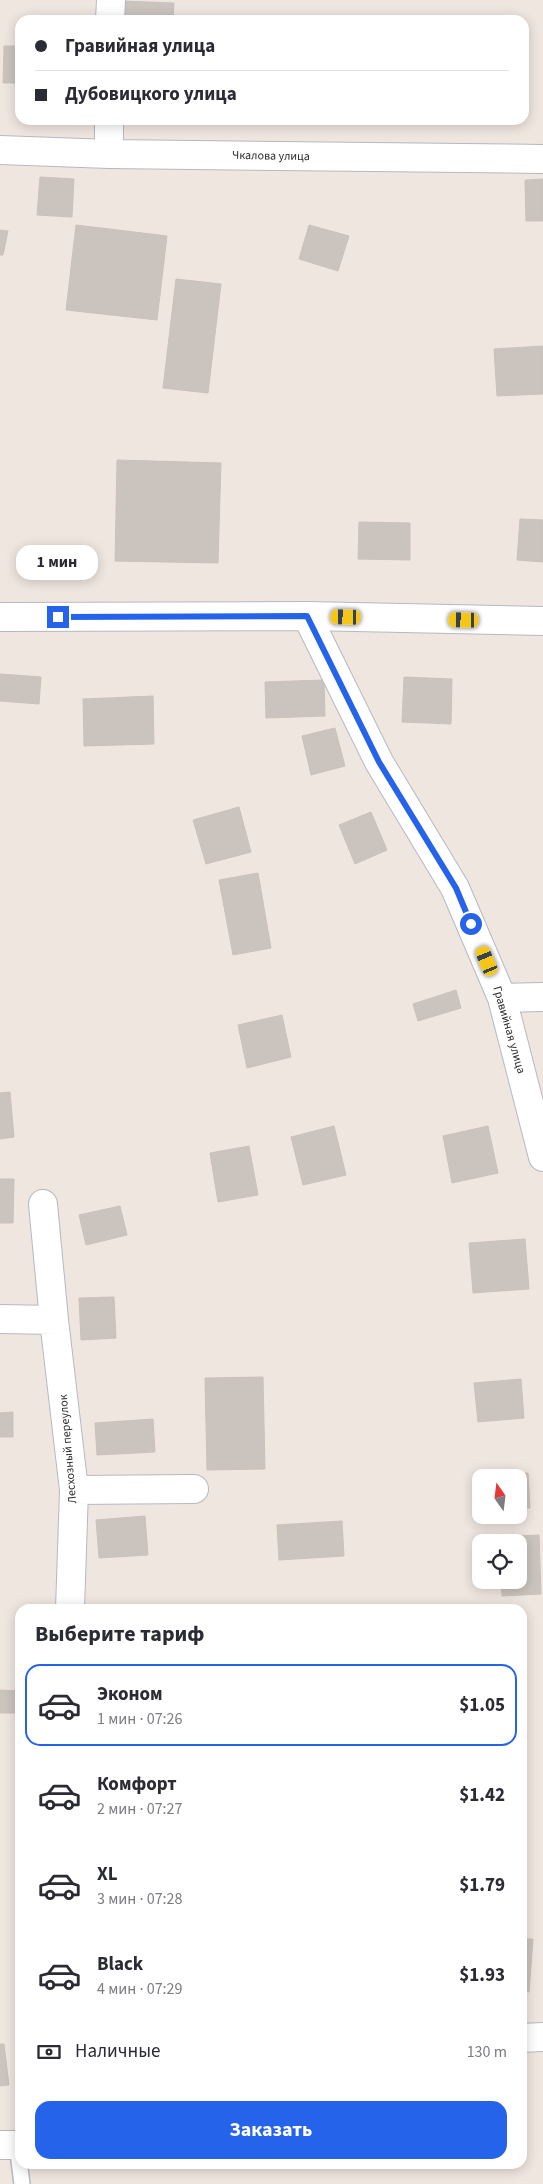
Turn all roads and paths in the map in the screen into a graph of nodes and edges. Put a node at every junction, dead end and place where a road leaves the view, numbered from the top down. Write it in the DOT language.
graph roads {
  1 [pos="111,0"];
  2 [pos="110,15"];
  3 [pos="110,125"];
  4 [pos="0,150"];
  5 [pos="109,154"];
  6 [pos="543,159"];
  7 [pos="307,616"];
  8 [pos="0,617"];
  9 [pos="543,621"];
  10 [pos="543,997"];
  11 [pos="502,998"];
  12 [pos="543,1157"];
  13 [pos="43,1204"];
  14 [pos="0,1319"];
  15 [pos="54,1320"];
  16 [pos="194,1489"];
  17 [pos="74,1490"];
  18 [pos="70,1604"];
  19 [pos="543,2037"];
  20 [pos="527,2038"];
  21 [pos="18,2169"];
  22 [pos="22,2184"];
  1 -- 2 [label="street"];
  3 -- 5 [label="street"];
  4 -- 5 [label="street, Чкалова улица"];
  5 -- 6 [label="street, Чкалова улица"];
  7 -- 8 [label="street"];
  7 -- 9 [label="street"];
  7 -- 11 [label="street, Гравийная улица"];
  10 -- 11 [label="street"];
  11 -- 12 [label="street, Гравийная улица"];
  13 -- 15 [label="street, Лесхозный переулок"];
  14 -- 15 [label="street"];
  15 -- 17 [label="street, Лесхозный переулок"];
  16 -- 17 [label="street"];
  17 -- 18 [label="street, Лесхозный переулок"];
  19 -- 20 [label="street"];
  21 -- 22 [label="lane"];
}
